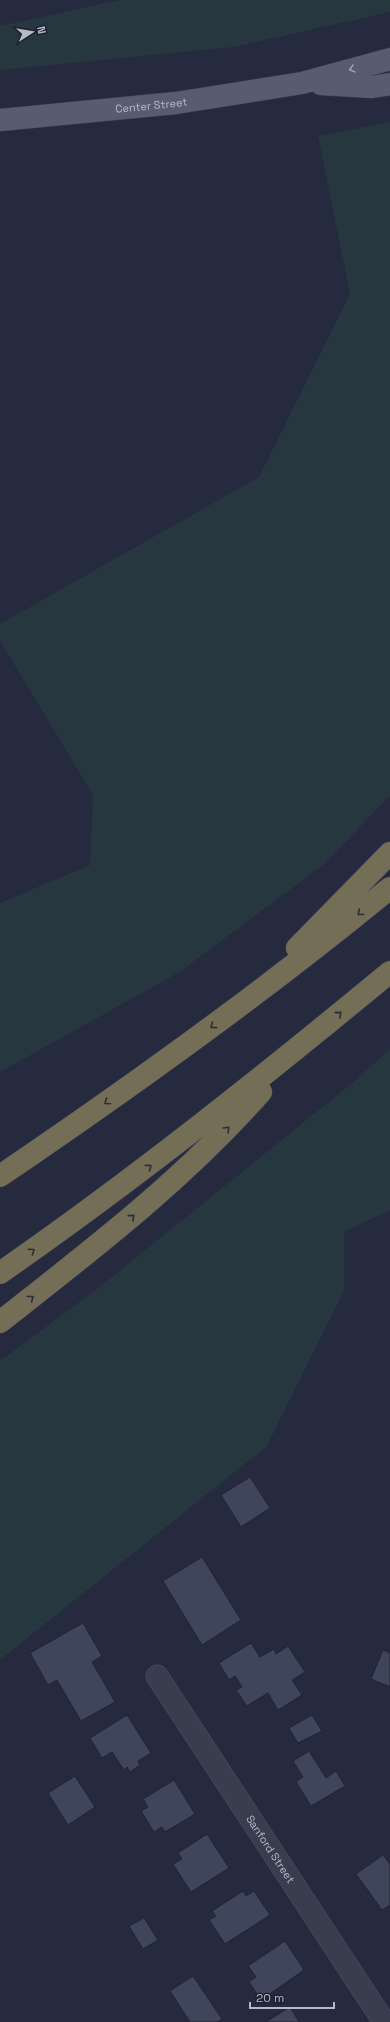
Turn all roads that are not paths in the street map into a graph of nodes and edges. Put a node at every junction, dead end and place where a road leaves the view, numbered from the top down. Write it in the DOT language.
graph roads {
  1 [pos="390,59"];
  2 [pos="302,83"];
  3 [pos="390,84"];
  4 [pos="0,120"];
  5 [pos="390,853"];
  6 [pos="390,888"];
  7 [pos="390,972"];
  8 [pos="240,1006"];
  9 [pos="309,1039"];
  10 [pos="0,1176"];
  11 [pos="0,1273"];
  12 [pos="0,1322"];
  13 [pos="157,1676"];
  14 [pos="384,2022"];
  1 -- 2 [label="main road, Center Street, one-way"];
  2 -- 3 [label="main road, Center Street"];
  2 -- 4 [label="main road, Center Street"];
  5 -- 8 [label="highway"];
  6 -- 8 [label="highway, one-way"];
  9 -- 7 [label="highway, one-way"];
  8 -- 10 [label="highway, one-way"];
  11 -- 9 [label="highway, one-way"];
  12 -- 9 [label="highway, one-way"];
  13 -- 14 [label="street, Sanford Street"];
}
